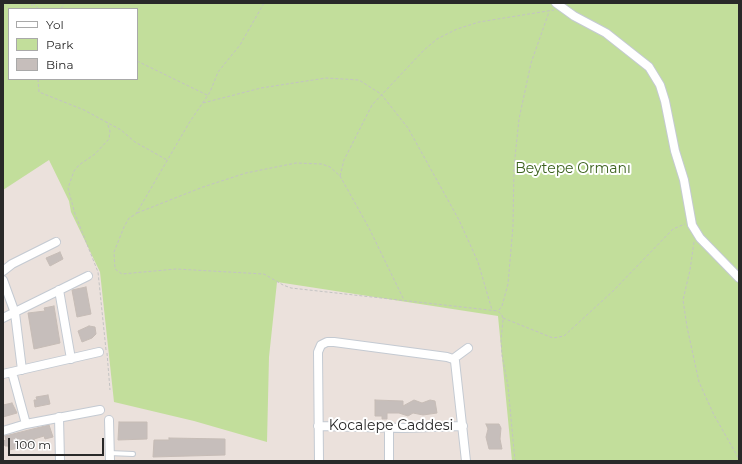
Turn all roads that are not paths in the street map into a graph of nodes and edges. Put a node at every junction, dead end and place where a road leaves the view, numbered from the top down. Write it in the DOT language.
graph roads {
  1 [pos="559,5"];
  2 [pos="56,242"];
  3 [pos="3,271"];
  4 [pos="88,276"];
  5 [pos="739,278"];
  6 [pos="3,280"];
  7 [pos="59,290"];
  8 [pos="15,313"];
  9 [pos="3,318"];
  10 [pos="468,348"];
  11 [pos="99,352"];
  12 [pos="71,359"];
  13 [pos="453,359"];
  14 [pos="22,370"];
  15 [pos="12,372"];
  16 [pos="3,374"];
  17 [pos="100,410"];
  18 [pos="58,417"];
  19 [pos="109,420"];
  20 [pos="26,424"];
  21 [pos="318,426"];
  22 [pos="463,426"];
  23 [pos="389,427"];
  24 [pos="3,431"];
  25 [pos="132,454"];
  26 [pos="110,457"];
  27 [pos="60,461"];
  28 [pos="318,461"];
  29 [pos="390,461"];
  30 [pos="466,461"];
  1 -- 5 [label="street"];
  2 -- 3 [label="street"];
  4 -- 7 [label="street"];
  6 -- 8 [label="street"];
  7 -- 8 [label="street"];
  7 -- 12 [label="street"];
  8 -- 9 [label="street"];
  8 -- 14 [label="street"];
  10 -- 13 [label="street"];
  11 -- 12 [label="street"];
  12 -- 14 [label="street"];
  13 -- 21 [label="street"];
  13 -- 22 [label="street"];
  14 -- 15 [label="street"];
  15 -- 16 [label="street"];
  15 -- 20 [label="street"];
  17 -- 18 [label="street"];
  18 -- 20 [label="street"];
  18 -- 27 [label="street"];
  19 -- 26 [label="street"];
  20 -- 24 [label="street"];
  21 -- 23 [label="street, Kocalepe Caddesi"];
  21 -- 28 [label="street"];
  22 -- 23 [label="street, Kocalepe Caddesi"];
  22 -- 30 [label="street"];
  23 -- 29 [label="street"];
  25 -- 26 [label="lane"];
}
